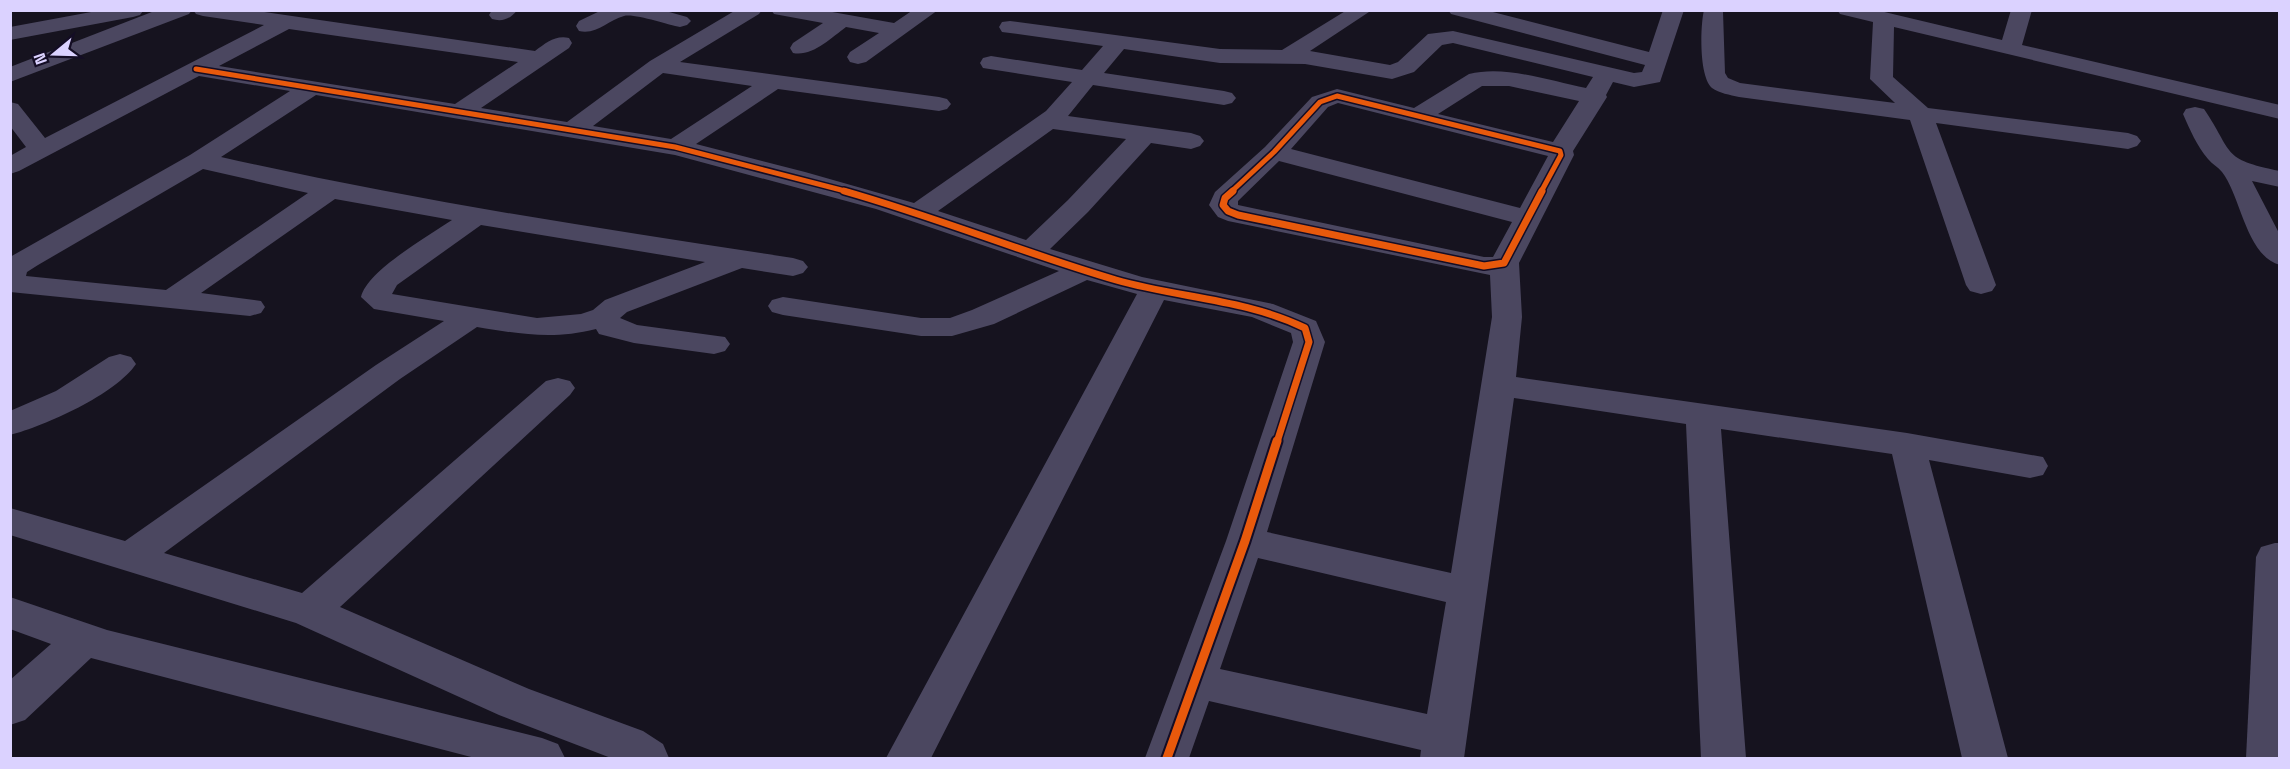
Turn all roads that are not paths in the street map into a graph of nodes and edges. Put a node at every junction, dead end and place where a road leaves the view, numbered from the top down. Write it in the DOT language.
graph roads {
  1 [pos="138,10"];
  2 [pos="203,10"];
  3 [pos="619,10"];
  4 [pos="632,10"];
  5 [pos="752,10"];
  6 [pos="781,10"];
  7 [pos="928,10"];
  8 [pos="1362,10"];
  9 [pos="1458,10"];
  10 [pos="1847,10"];
  11 [pos="164,12"];
  12 [pos="1713,12"];
  13 [pos="1666,13"];
  14 [pos="1884,19"];
  15 [pos="2012,20"];
  16 [pos="680,21"];
  17 [pos="841,21"];
  18 [pos="286,22"];
  19 [pos="587,26"];
  20 [pos="1010,27"];
  21 [pos="898,30"];
  22 [pos="10,34"];
  23 [pos="1118,42"];
  24 [pos="561,44"];
  25 [pos="801,48"];
  26 [pos="2010,48"];
  27 [pos="1289,55"];
  28 [pos="858,57"];
  29 [pos="540,58"];
  30 [pos="1656,61"];
  31 [pos="991,63"];
  32 [pos="658,66"];
  33 [pos="196,69"];
  34 [pos="1607,73"];
  35 [pos="10,75"];
  36 [pos="1089,76"];
  37 [pos="775,81"];
  38 [pos="313,87"];
  39 [pos="1595,97"];
  40 [pos="1224,98"];
  41 [pos="2280,98"];
  42 [pos="939,104"];
  43 [pos="10,109"];
  44 [pos="459,112"];
  45 [pos="2280,112"];
  46 [pos="1920,113"];
  47 [pos="2195,114"];
  48 [pos="1419,115"];
  49 [pos="1049,121"];
  50 [pos="572,130"];
  51 [pos="1144,135"];
  52 [pos="1191,141"];
  53 [pos="2128,141"];
  54 [pos="675,147"];
  55 [pos="41,150"];
  56 [pos="1560,151"];
  57 [pos="1274,152"];
  58 [pos="199,160"];
  59 [pos="10,166"];
  60 [pos="2233,168"];
  61 [pos="2280,179"];
  62 [pos="330,190"];
  63 [pos="917,213"];
  64 [pos="475,216"];
  65 [pos="1527,218"];
  66 [pos="1030,252"];
  67 [pos="2280,256"];
  68 [pos="736,260"];
  69 [pos="1504,263"];
  70 [pos="793,267"];
  71 [pos="1085,270"];
  72 [pos="1981,285"];
  73 [pos="1154,290"];
  74 [pos="174,298"];
  75 [pos="783,306"];
  76 [pos="250,307"];
  77 [pos="604,317"];
  78 [pos="470,318"];
  79 [pos="714,344"];
  80 [pos="120,364"];
  81 [pos="1499,386"];
  82 [pos="558,388"];
  83 [pos="1703,416"];
  84 [pos="10,424"];
  85 [pos="1907,445"];
  86 [pos="2030,466"];
  87 [pos="10,520"];
  88 [pos="1245,541"];
  89 [pos="132,556"];
  90 [pos="2280,557"];
  91 [pos="1467,592"];
  92 [pos="309,611"];
  93 [pos="10,612"];
  94 [pos="84,639"];
  95 [pos="1196,681"];
  96 [pos="10,707"];
  97 [pos="1444,748"];
  98 [pos="542,759"];
  99 [pos="647,759"];
  100 [pos="908,759"];
  101 [pos="1167,759"];
  102 [pos="1723,759"];
  103 [pos="1985,759"];
  104 [pos="2268,759"];
  1 -- 22 [label="street"];
  2 -- 18 [label="street"];
  3 -- 19 [label="street"];
  4 -- 16 [label="street"];
  5 -- 32 [label="street"];
  6 -- 17 [label="street"];
  7 -- 21 [label="street"];
  8 -- 27 [label="street"];
  9 -- 30 [label="street"];
  10 -- 14 [label="street"];
  11 -- 35 [label="street"];
  12 -- 46 [label="street"];
  13 -- 30 [label="street"];
  14 -- 26 [label="street"];
  14 -- 46 [label="street"];
  15 -- 26 [label="street"];
  15 -- 41 [label="street"];
  17 -- 21 [label="street"];
  17 -- 25 [label="street"];
  18 -- 29 [label="street"];
  18 -- 33 [label="street"];
  20 -- 23 [label="street"];
  21 -- 28 [label="street"];
  23 -- 27 [label="street"];
  23 -- 36 [label="street"];
  24 -- 29 [label="street"];
  26 -- 45 [label="street"];
  27 -- 34 [label="street"];
  29 -- 44 [label="street"];
  30 -- 34 [label="street"];
  31 -- 36 [label="street"];
  32 -- 37 [label="street"];
  32 -- 50 [label="street"];
  33 -- 38 [label="street"];
  33 -- 55 [label="street"];
  34 -- 39 [label="street"];
  36 -- 40 [label="street"];
  36 -- 49 [label="street"];
  37 -- 42 [label="street"];
  37 -- 54 [label="street"];
  38 -- 44 [label="street"];
  38 -- 58 [label="street"];
  39 -- 48 [label="street"];
  39 -- 56 [label="street"];
  43 -- 55 [label="street"];
  44 -- 50 [label="street"];
  46 -- 53 [label="street"];
  46 -- 72 [label="street"];
  47 -- 60 [label="street"];
  48 -- 56 [label="street"];
  48 -- 57 [label="street"];
  49 -- 51 [label="street"];
  49 -- 63 [label="street"];
  50 -- 54 [label="street"];
  51 -- 52 [label="street"];
  51 -- 66 [label="street"];
  54 -- 63 [label="street"];
  55 -- 59 [label="street"];
  56 -- 65 [label="street"];
  57 -- 65 [label="street"];
  57 -- 69 [label="street"];
  58 -- 62 [label="street"];
  58 -- 74 [label="street"];
  60 -- 61 [label="street"];
  60 -- 67 [label="street"];
  62 -- 64 [label="street"];
  62 -- 74 [label="street"];
  63 -- 66 [label="street"];
  64 -- 68 [label="street"];
  64 -- 78 [label="street"];
  65 -- 69 [label="street"];
  66 -- 71 [label="street"];
  68 -- 70 [label="street"];
  68 -- 77 [label="street"];
  69 -- 81 [label="street"];
  71 -- 73 [label="street"];
  71 -- 75 [label="street"];
  73 -- 88 [label="street"];
  73 -- 100 [label="street"];
  74 -- 76 [label="street"];
  77 -- 78 [label="street"];
  77 -- 79 [label="street"];
  78 -- 89 [label="street"];
  80 -- 84 [label="street"];
  81 -- 83 [label="street"];
  81 -- 91 [label="street"];
  82 -- 92 [label="street"];
  83 -- 85 [label="street"];
  83 -- 102 [label="street"];
  85 -- 86 [label="street"];
  85 -- 103 [label="street"];
  87 -- 89 [label="street"];
  88 -- 91 [label="street"];
  88 -- 95 [label="street"];
  89 -- 92 [label="street"];
  90 -- 104 [label="street"];
  91 -- 97 [label="street"];
  92 -- 99 [label="street"];
  93 -- 94 [label="street"];
  94 -- 96 [label="street"];
  94 -- 98 [label="street"];
  95 -- 97 [label="street"];
  95 -- 101 [label="street"];
}
